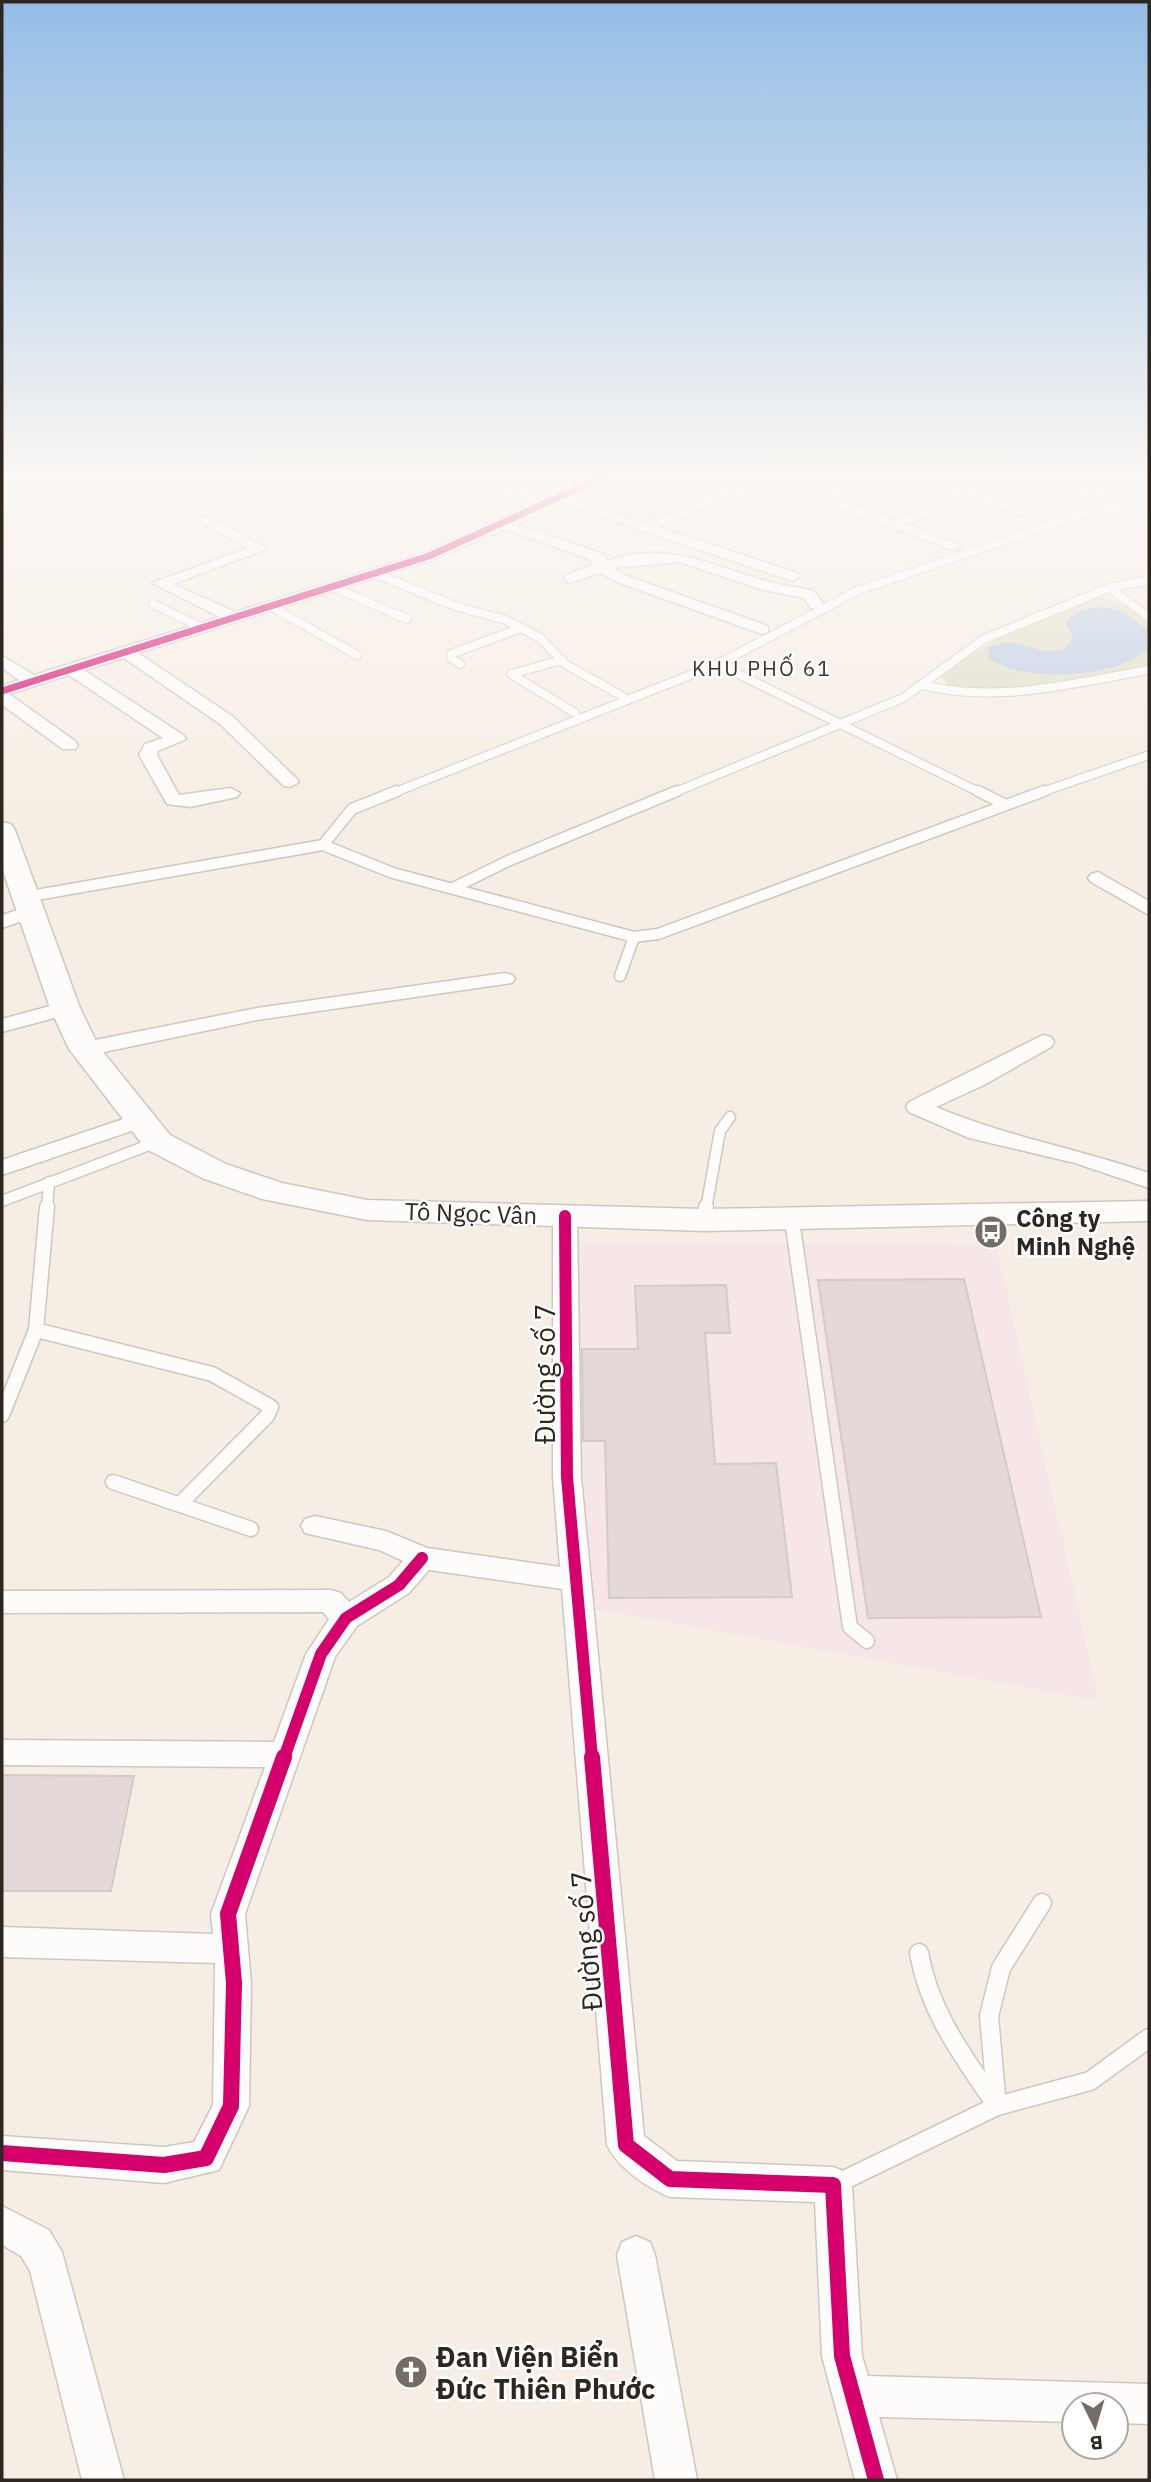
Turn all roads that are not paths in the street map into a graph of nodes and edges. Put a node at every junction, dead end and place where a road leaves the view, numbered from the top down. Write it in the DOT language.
graph roads {
  1 [pos="181,593"];
  2 [pos="314,593"];
  3 [pos="346,593"];
  4 [pos="427,593"];
  5 [pos="661,593"];
  6 [pos="803,593"];
  7 [pos="854,593"];
  8 [pos="1096,593"];
  9 [pos="1115,593"];
  10 [pos="153,604"];
  11 [pos="816,605"];
  12 [pos="270,606"];
  13 [pos="1149,617"];
  14 [pos="234,618"];
  15 [pos="407,619"];
  16 [pos="203,628"];
  17 [pos="521,628"];
  18 [pos="762,629"];
  19 [pos="126,652"];
  20 [pos="357,655"];
  21 [pos="562,660"];
  22 [pos="2,661"];
  23 [pos="460,664"];
  24 [pos="718,664"];
  25 [pos="71,669"];
  26 [pos="1149,670"];
  27 [pos="33,682"];
  28 [pos="923,685"];
  29 [pos="2,694"];
  30 [pos="622,696"];
  31 [pos="575,713"];
  32 [pos="841,724"];
  33 [pos="69,745"];
  34 [pos="1149,755"];
  35 [pos="290,782"];
  36 [pos="231,793"];
  37 [pos="1004,804"];
  38 [pos="2,830"];
  39 [pos="323,845"];
  40 [pos="1098,878"];
  41 [pos="453,888"];
  42 [pos="15,897"];
  43 [pos="1149,909"];
  44 [pos="634,937"];
  45 [pos="620,976"];
  46 [pos="505,979"];
  47 [pos="65,1008"];
  48 [pos="2,1026"];
  49 [pos="1044,1042"];
  50 [pos="85,1049"];
  51 [pos="730,1117"];
  52 [pos="149,1131"];
  53 [pos="2,1168"];
  54 [pos="1149,1181"];
  55 [pos="49,1182"];
  56 [pos="2,1201"];
  57 [pos="1149,1211"];
  58 [pos="565,1216"];
  59 [pos="704,1220"];
  60 [pos="792,1220"];
  61 [pos="36,1330"];
  62 [pos="2,1415"];
  63 [pos="113,1482"];
  64 [pos="181,1503"];
  65 [pos="315,1526"];
  66 [pos="251,1529"];
  67 [pos="422,1558"];
  68 [pos="576,1580"];
  69 [pos="2,1602"];
  70 [pos="346,1618"];
  71 [pos="867,1641"];
  72 [pos="2,1752"];
  73 [pos="285,1755"];
  74 [pos="1042,1903"];
  75 [pos="2,1942"];
  76 [pos="232,1949"];
  77 [pos="919,1953"];
  78 [pos="1149,2038"];
  79 [pos="997,2106"];
  80 [pos="2,2153"];
  81 [pos="833,2185"];
  82 [pos="2,2224"];
  83 [pos="636,2255"];
  84 [pos="853,2396"];
  85 [pos="1149,2404"];
  86 [pos="103,2480"];
  87 [pos="676,2480"];
  88 [pos="876,2480"];
  1 -- 14 [label="street"];
  2 -- 12 [label="street"];
  3 -- 15 [label="lane"];
  4 -- 17 [label="lane"];
  5 -- 18 [label="street"];
  6 -- 11 [label="street"];
  7 -- 24 [label="lane"];
  8 -- 28 [label="lane"];
  9 -- 13 [label="lane"];
  10 -- 16 [label="lane"];
  12 -- 14 [label="street"];
  12 -- 20 [label="lane"];
  14 -- 16 [label="street"];
  16 -- 19 [label="street"];
  17 -- 21 [label="lane"];
  17 -- 23 [label="lane"];
  19 -- 25 [label="street"];
  19 -- 35 [label="street"];
  21 -- 30 [label="lane"];
  21 -- 31 [label="lane"];
  22 -- 27 [label="street"];
  24 -- 32 [label="lane"];
  24 -- 39 [label="lane"];
  25 -- 27 [label="street"];
  25 -- 36 [label="street"];
  26 -- 28 [label="lane"];
  27 -- 29 [label="street"];
  28 -- 32 [label="lane"];
  29 -- 33 [label="street"];
  32 -- 37 [label="lane"];
  32 -- 41 [label="lane"];
  34 -- 37 [label="lane"];
  37 -- 44 [label="lane"];
  38 -- 42 [label="main road, Tô Ngọc Vân"];
  39 -- 41 [label="lane"];
  39 -- 42 [label="lane"];
  40 -- 43 [label="street"];
  41 -- 44 [label="lane"];
  42 -- 47 [label="main road, Tô Ngọc Vân"];
  44 -- 45 [label="lane"];
  46 -- 50 [label="street"];
  47 -- 48 [label="street"];
  47 -- 50 [label="main road, Tô Ngọc Vân"];
  49 -- 54 [label="street"];
  50 -- 52 [label="main road, Tô Ngọc Vân"];
  51 -- 59 [label="lane"];
  52 -- 53 [label="street"];
  52 -- 55 [label="lane"];
  52 -- 58 [label="main road, Tô Ngọc Vân"];
  55 -- 56 [label="lane"];
  55 -- 61 [label="lane"];
  57 -- 60 [label="main road, Tô Ngọc Vân"];
  58 -- 59 [label="main road, Tô Ngọc Vân"];
  58 -- 68 [label="street, Đường số 7"];
  59 -- 60 [label="main road, Tô Ngọc Vân"];
  60 -- 71 [label="lane"];
  61 -- 62 [label="lane"];
  61 -- 64 [label="lane"];
  63 -- 64 [label="lane"];
  64 -- 66 [label="lane"];
  65 -- 67 [label="street"];
  67 -- 68 [label="street"];
  67 -- 70 [label="street"];
  68 -- 81 [label="street, Đường số 7"];
  69 -- 70 [label="street"];
  70 -- 73 [label="street"];
  72 -- 73 [label="street"];
  73 -- 76 [label="street"];
  74 -- 79 [label="lane"];
  75 -- 76 [label="street"];
  76 -- 80 [label="street"];
  77 -- 79 [label="lane"];
  78 -- 79 [label="lane"];
  79 -- 81 [label="lane"];
  81 -- 84 [label="street"];
  82 -- 86 [label="street"];
  83 -- 87 [label="street"];
  84 -- 85 [label="street"];
  84 -- 88 [label="street"];
}
